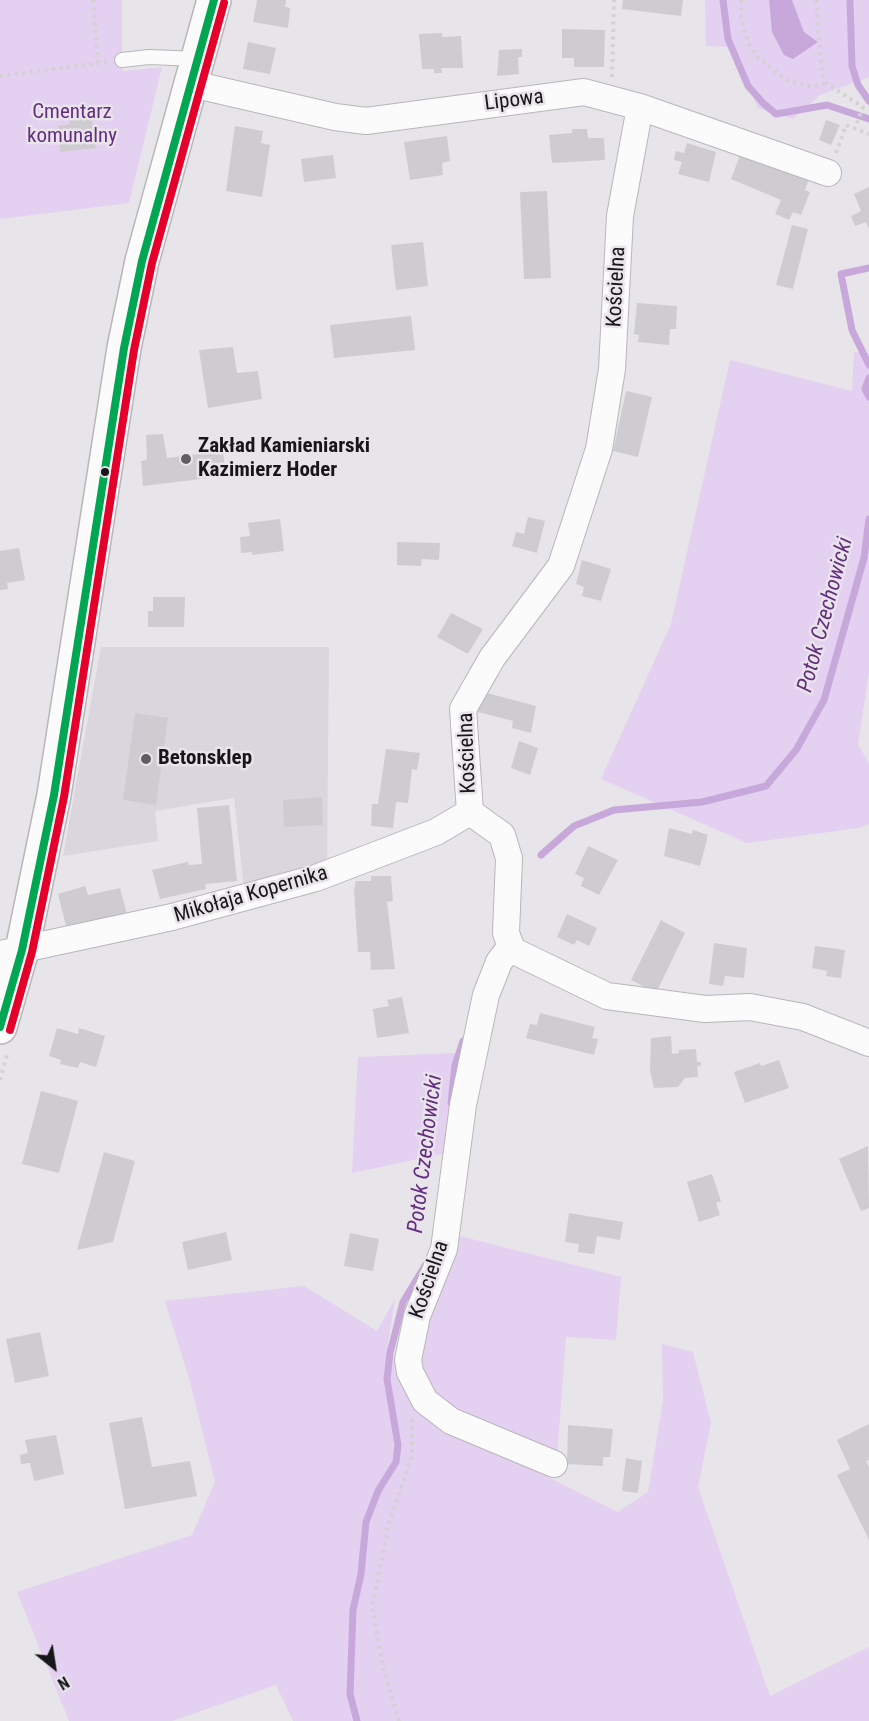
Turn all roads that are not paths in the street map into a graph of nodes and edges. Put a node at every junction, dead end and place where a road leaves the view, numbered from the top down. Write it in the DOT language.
graph roads {
  1 [pos="213,0"];
  2 [pos="122,60"];
  3 [pos="195,72"];
  4 [pos="639,107"];
  5 [pos="828,173"];
  6 [pos="470,812"];
  7 [pos="511,946"];
  8 [pos="11,952"];
  9 [pos="0,1027"];
  10 [pos="869,1043"];
  11 [pos="554,1464"];
  1 -- 3 [label="street"];
  2 -- 3 [label="lane"];
  3 -- 4 [label="street, Lipowa"];
  3 -- 8 [label="street"];
  4 -- 5 [label="street, Lipowa"];
  4 -- 6 [label="street, Kościelna"];
  6 -- 7 [label="street, Kościelna"];
  6 -- 8 [label="street, Mikołaja Kopernika"];
  7 -- 10 [label="street"];
  7 -- 11 [label="street, Kościelna"];
  8 -- 9 [label="street"];
}
